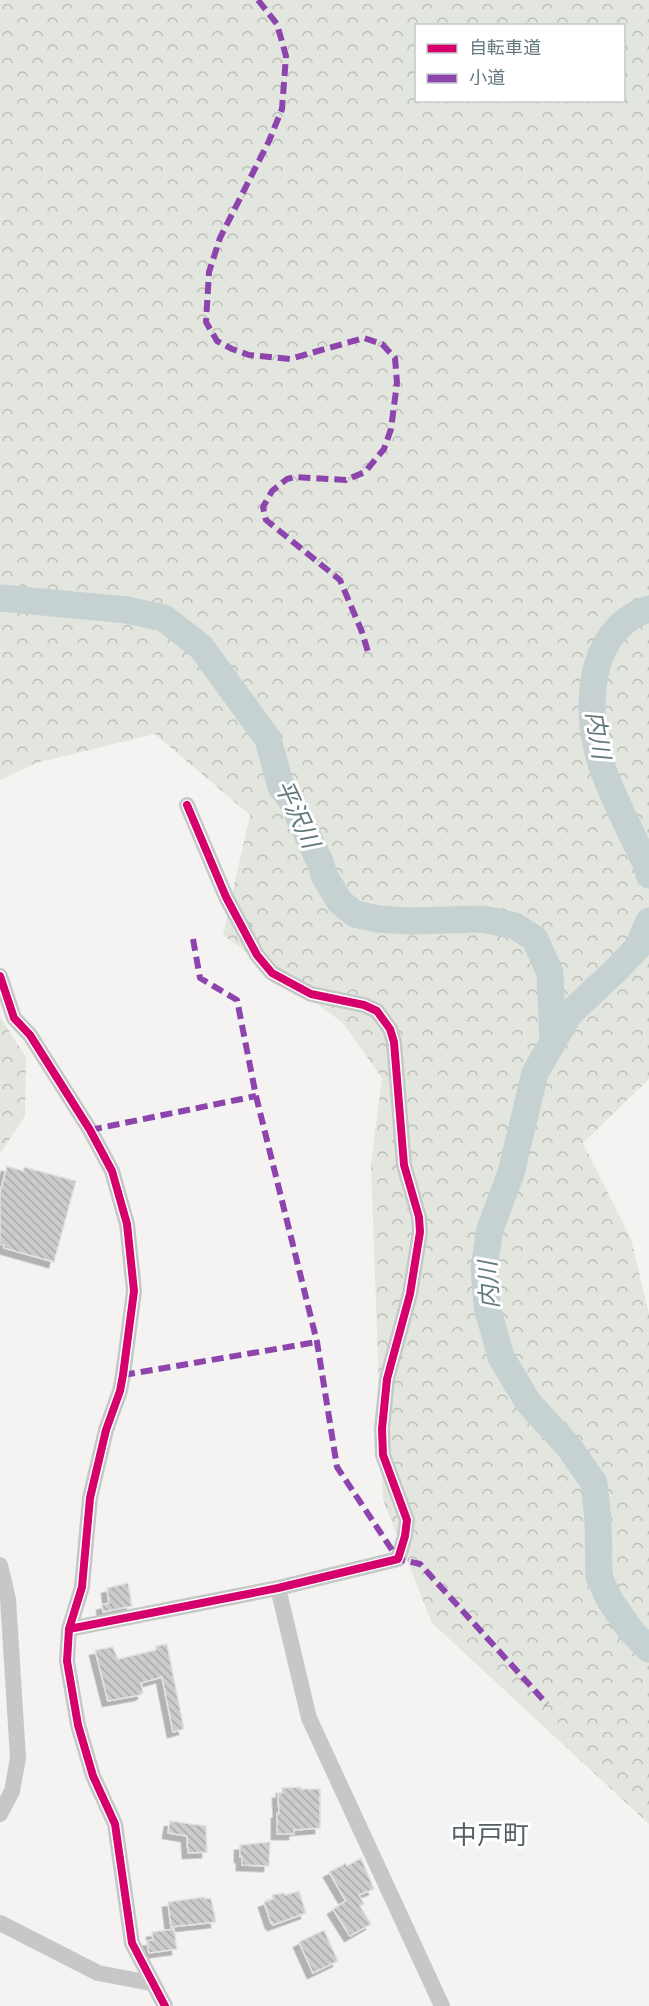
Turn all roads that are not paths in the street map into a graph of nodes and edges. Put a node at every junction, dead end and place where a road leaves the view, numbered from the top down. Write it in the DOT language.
graph roads {
  1 [pos="186,805"];
  2 [pos="0,976"];
  3 [pos="0,1565"];
  4 [pos="278,1588"];
  5 [pos="69,1629"];
  6 [pos="0,1814"];
  7 [pos="0,1923"];
  8 [pos="151,1983"];
  9 [pos="165,2006"];
  10 [pos="442,2006"];
  1 -- 4 [label="street"];
  2 -- 5 [label="street"];
  3 -- 6 [label="street"];
  4 -- 5 [label="street"];
  4 -- 10 [label="street"];
  5 -- 8 [label="street"];
  7 -- 8 [label="street"];
  8 -- 9 [label="street"];
}
